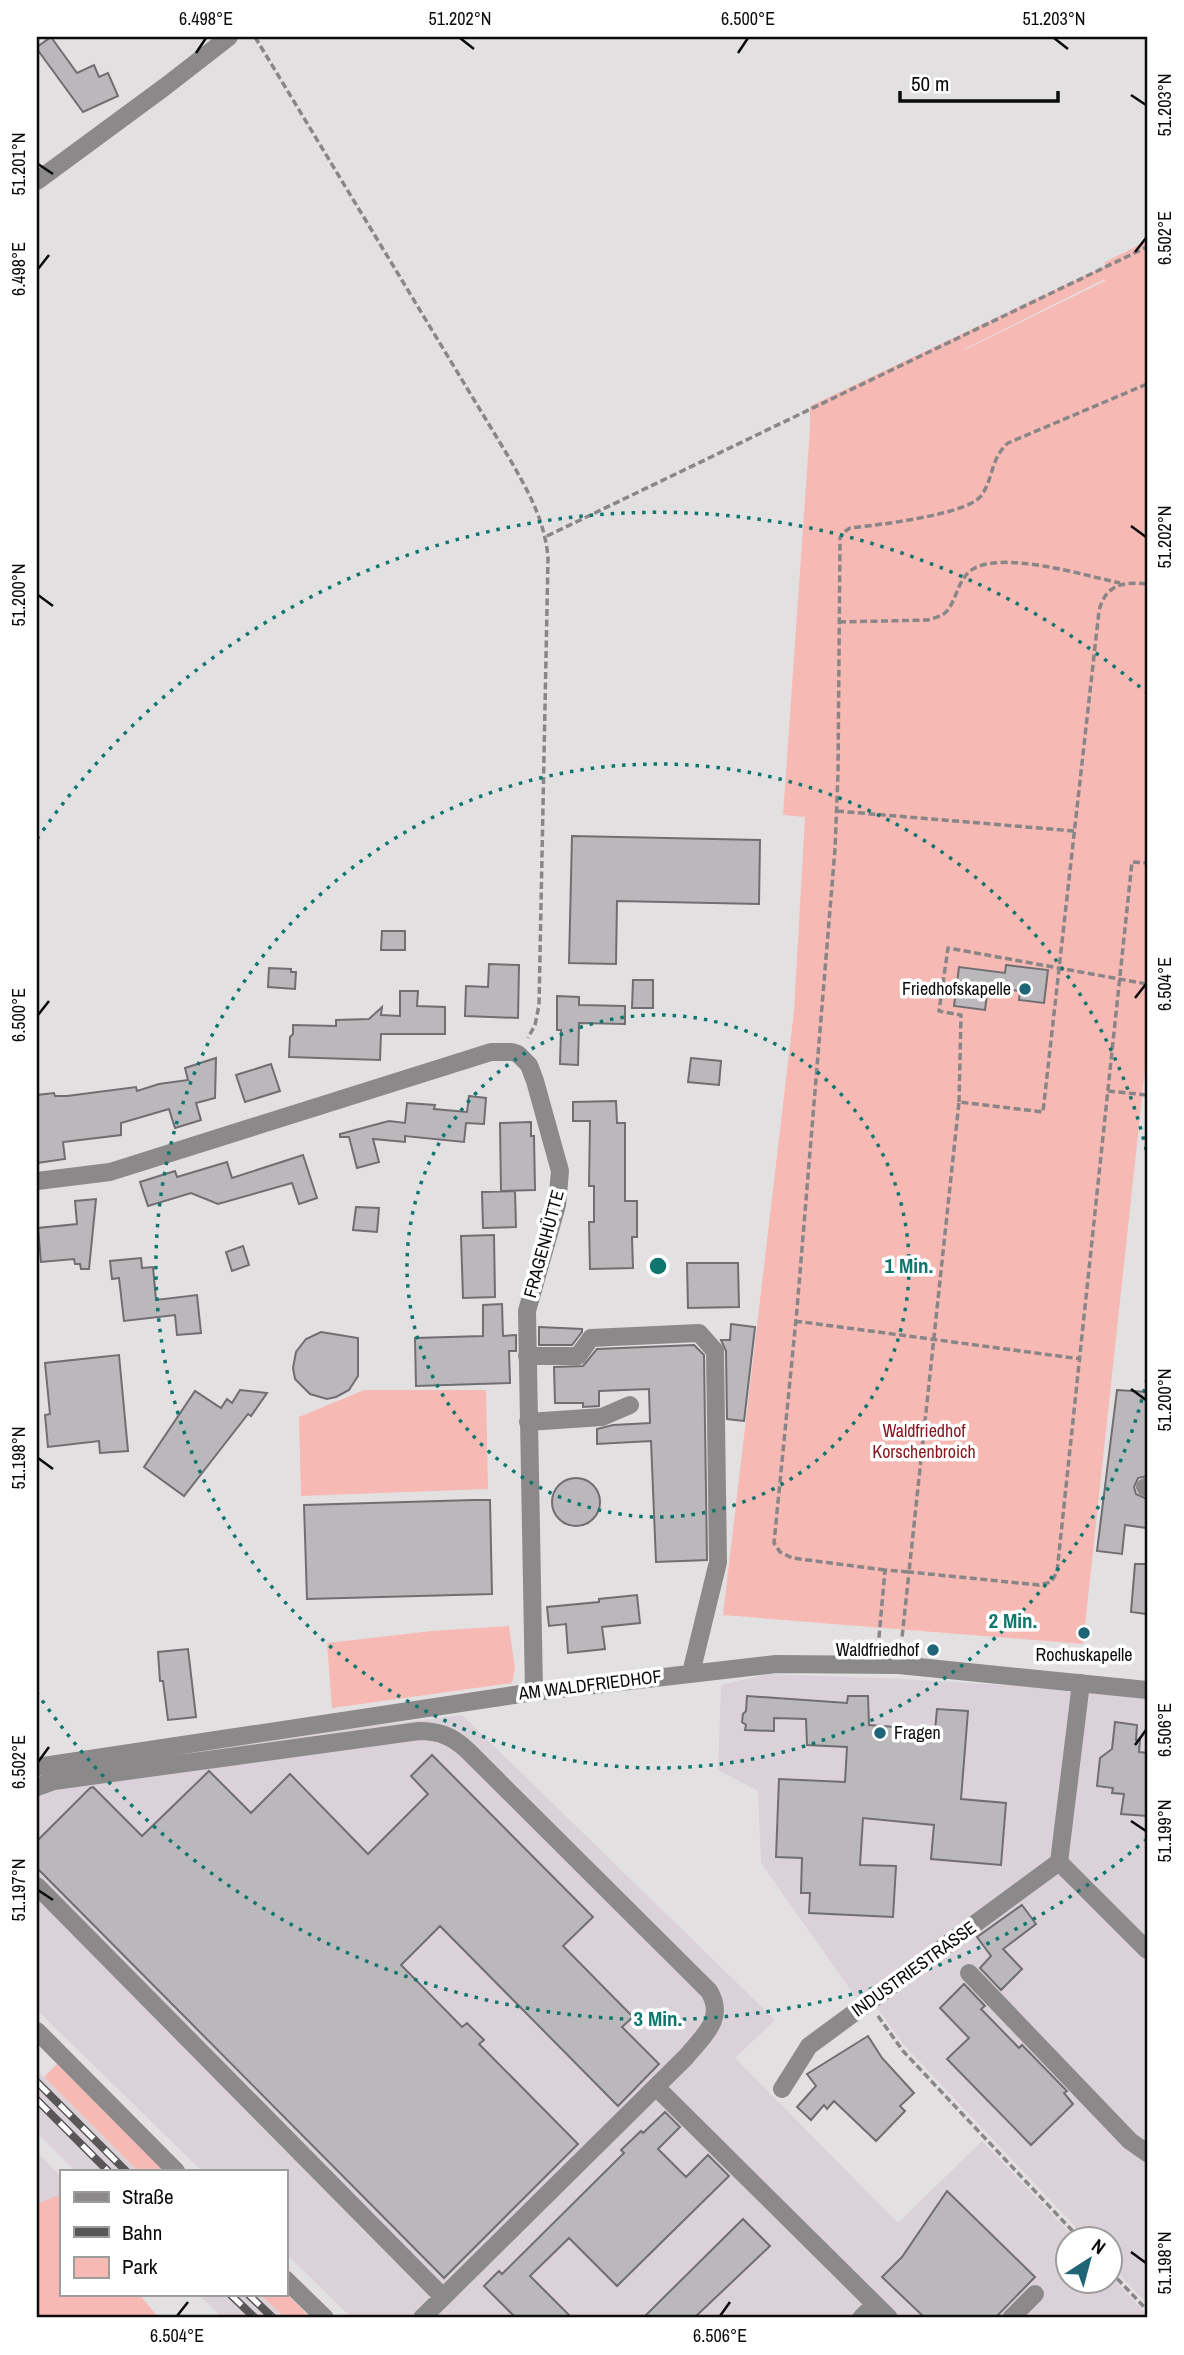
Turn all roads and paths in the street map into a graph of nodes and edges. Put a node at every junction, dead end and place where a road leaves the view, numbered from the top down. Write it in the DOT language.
graph roads {
  1 [pos="229,37"];
  2 [pos="255,37"];
  3 [pos="37,181"];
  4 [pos="1147,247"];
  5 [pos="1147,384"];
  6 [pos="546,537"];
  7 [pos="1123,583"];
  8 [pos="1147,584"];
  9 [pos="839,622"];
  10 [pos="837,811"];
  11 [pos="1074,831"];
  12 [pos="1147,863"];
  13 [pos="1059,968"];
  14 [pos="1120,980"];
  15 [pos="1147,984"];
  16 [pos="518,1054"];
  17 [pos="1108,1091"];
  18 [pos="1147,1096"];
  19 [pos="959,1102"];
  20 [pos="37,1181"];
  21 [pos="795,1321"];
  22 [pos="933,1339"];
  23 [pos="527,1356"];
  24 [pos="1081,1359"];
  25 [pos="630,1405"];
  26 [pos="528,1422"];
  27 [pos="886,1570"];
  28 [pos="909,1572"];
  29 [pos="877,1664"];
  30 [pos="899,1665"];
  31 [pos="691,1673"];
  32 [pos="1081,1683"];
  33 [pos="1147,1690"];
  34 [pos="534,1692"];
  35 [pos="37,1767"];
  36 [pos="37,1787"];
  37 [pos="1059,1863"];
  38 [pos="37,1886"];
  39 [pos="1147,1950"];
  40 [pos="969,1973"];
  41 [pos="868,2003"];
  42 [pos="37,2031"];
  43 [pos="656,2087"];
  44 [pos="782,2089"];
  45 [pos="1147,2153"];
  46 [pos="175,2170"];
  47 [pos="1069,2226"];
  48 [pos="287,2281"];
  49 [pos="1124,2285"];
  50 [pos="1035,2294"];
  51 [pos="443,2297"];
  52 [pos="875,2304"];
  53 [pos="1147,2310"];
  54 [pos="326,2318"];
  55 [pos="422,2318"];
  56 [pos="861,2318"];
  57 [pos="889,2318"];
  58 [pos="1011,2318"];
  1 -- 3 [label="street"];
  2 -- 6 [label="path"];
  4 -- 6 [label="path"];
  5 -- 9 [label="path"];
  6 -- 16 [label="path"];
  7 -- 8 [label="path"];
  7 -- 9 [label="path"];
  7 -- 11 [label="path"];
  9 -- 10 [label="path"];
  10 -- 11 [label="path"];
  10 -- 21 [label="path"];
  11 -- 13 [label="path"];
  12 -- 14 [label="path"];
  13 -- 14 [label="path"];
  13 -- 19 [label="path"];
  13 -- 19 [label="path"];
  14 -- 15 [label="path"];
  14 -- 17 [label="path"];
  16 -- 20 [label="street"];
  16 -- 23 [label="street, FRAGENHÜTTE"];
  17 -- 18 [label="path"];
  17 -- 24 [label="path"];
  19 -- 22 [label="path"];
  21 -- 22 [label="path"];
  21 -- 27 [label="path"];
  22 -- 24 [label="path"];
  22 -- 28 [label="path"];
  23 -- 26 [label="street, FRAGENHÜTTE"];
  23 -- 31 [label="street"];
  24 -- 28 [label="path"];
  25 -- 26 [label="street"];
  26 -- 34 [label="street, FRAGENHÜTTE"];
  27 -- 28 [label="path"];
  27 -- 29 [label="path"];
  28 -- 30 [label="path"];
  29 -- 30 [label="street, AM WALDFRIEDHOF"];
  29 -- 31 [label="street, AM WALDFRIEDHOF"];
  30 -- 32 [label="street, AM WALDFRIEDHOF"];
  31 -- 34 [label="street, AM WALDFRIEDHOF"];
  32 -- 33 [label="street, AM WALDFRIEDHOF"];
  32 -- 37 [label="street"];
  34 -- 35 [label="street, AM WALDFRIEDHOF"];
  36 -- 43 [label="street"];
  37 -- 39 [label="street"];
  37 -- 41 [label="street, INDUSTRIESTRASSE"];
  38 -- 51 [label="street"];
  40 -- 45 [label="street"];
  41 -- 44 [label="street, INDUSTRIESTRASSE"];
  41 -- 47 [label="path"];
  42 -- 46 [label="street"];
  43 -- 51 [label="street"];
  43 -- 52 [label="street"];
  48 -- 54 [label="street"];
  49 -- 53 [label="path"];
  50 -- 58 [label="street"];
  51 -- 55 [label="street"];
  52 -- 56 [label="street"];
  52 -- 57 [label="street"];
}
